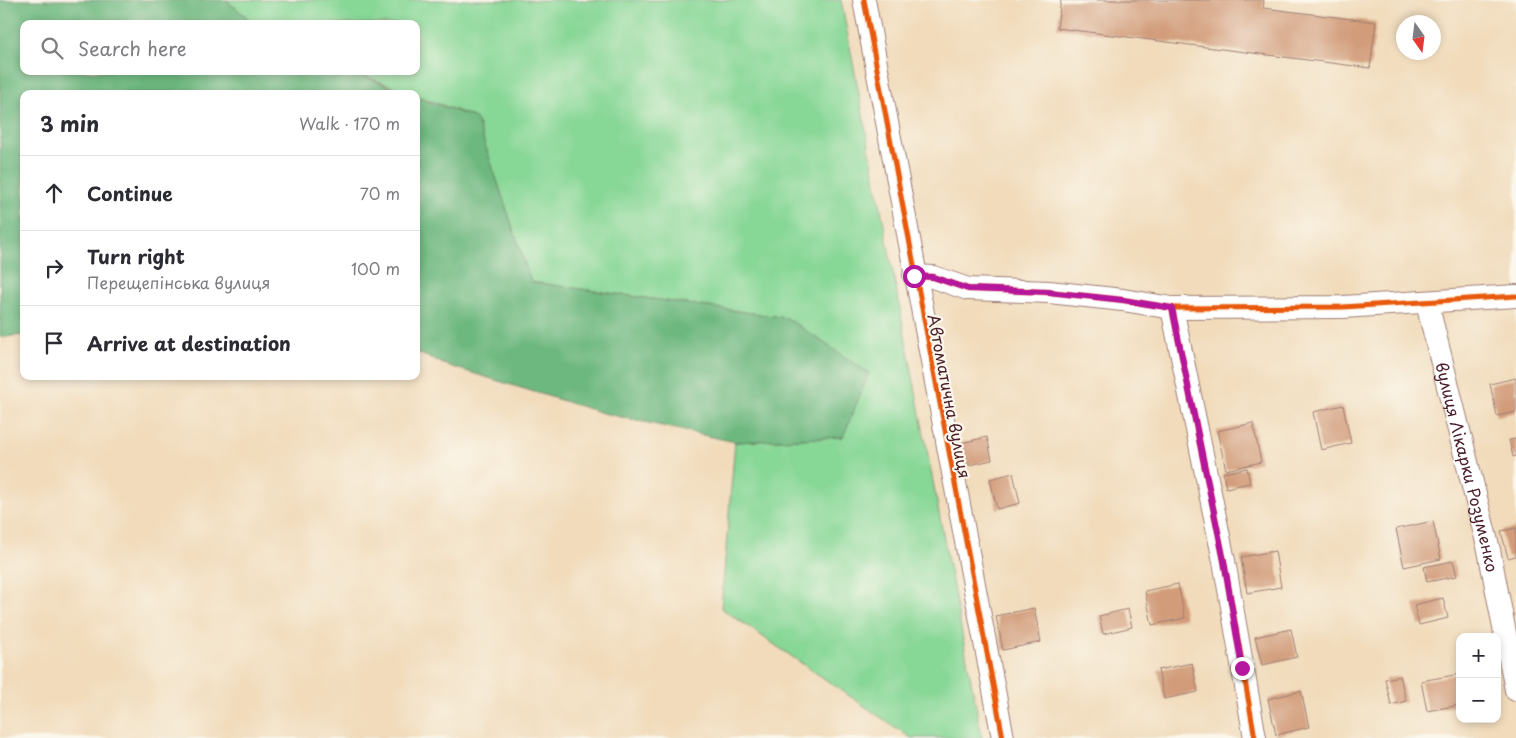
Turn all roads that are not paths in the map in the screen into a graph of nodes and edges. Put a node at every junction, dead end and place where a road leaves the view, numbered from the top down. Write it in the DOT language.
graph roads {
  1 [pos="864,0"];
  2 [pos="914,276"];
  3 [pos="1516,296"];
  4 [pos="1427,303"];
  5 [pos="1172,308"];
  6 [pos="1516,690"];
  7 [pos="1003,738"];
  8 [pos="1255,738"];
  1 -- 2 [label="street, Автоматична вулиця"];
  2 -- 5 [label="street"];
  2 -- 7 [label="street, Автоматична вулиця"];
  3 -- 4 [label="street"];
  4 -- 5 [label="street"];
  4 -- 6 [label="street, вулиця Лікарки Розуменко"];
  5 -- 8 [label="street"];
}
